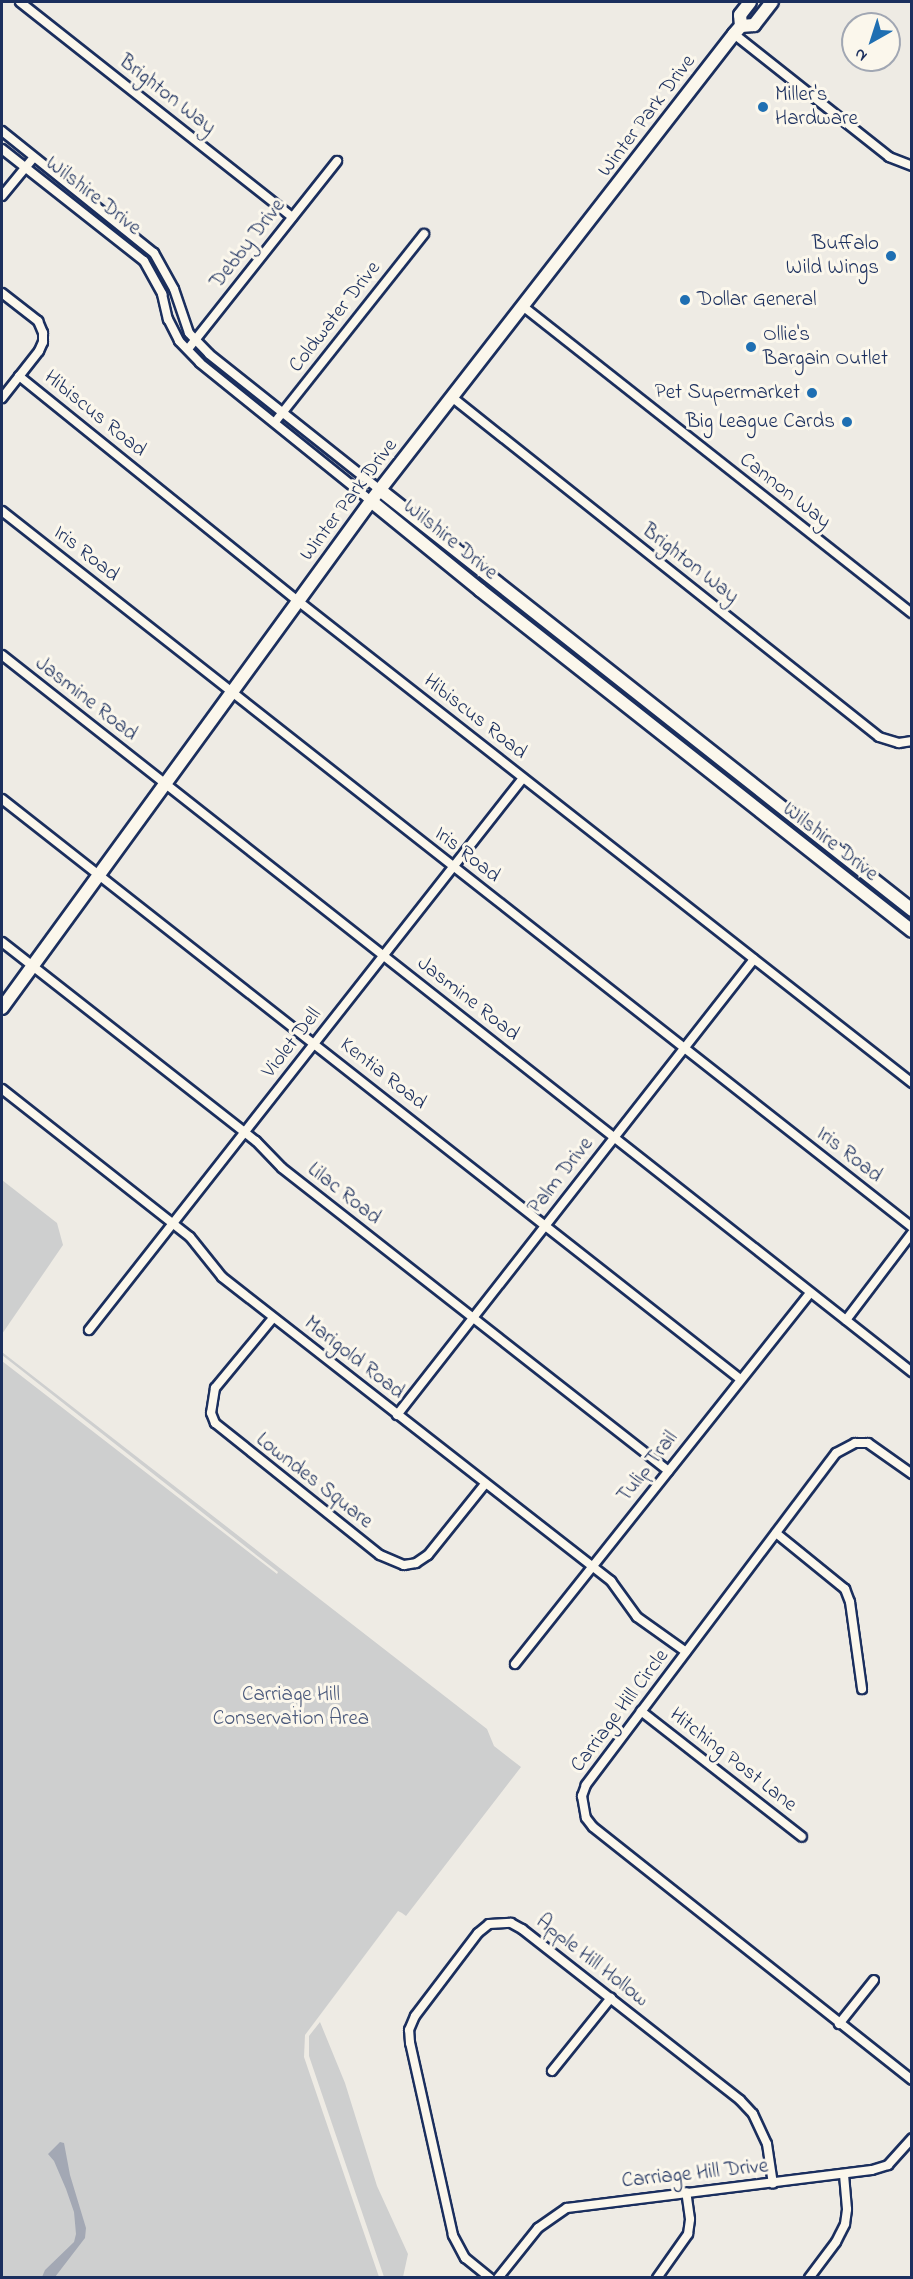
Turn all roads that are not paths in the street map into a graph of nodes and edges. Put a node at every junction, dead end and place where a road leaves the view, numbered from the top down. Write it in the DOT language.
graph roads {
  1 [pos="20,2"];
  2 [pos="750,2"];
  3 [pos="772,2"];
  4 [pos="737,30"];
  5 [pos="2,131"];
  6 [pos="2,149"];
  7 [pos="34,156"];
  8 [pos="337,161"];
  9 [pos="912,166"];
  10 [pos="25,167"];
  11 [pos="2,196"];
  12 [pos="292,217"];
  13 [pos="424,234"];
  14 [pos="2,293"];
  15 [pos="524,307"];
  16 [pos="197,340"];
  17 [pos="188,349"];
  18 [pos="19,376"];
  19 [pos="2,398"];
  20 [pos="453,398"];
  21 [pos="283,412"];
  22 [pos="275,422"];
  23 [pos="380,490"];
  24 [pos="371,501"];
  25 [pos="2,511"];
  26 [pos="489,576"];
  27 [pos="480,590"];
  28 [pos="298,601"];
  29 [pos="912,613"];
  30 [pos="2,656"];
  31 [pos="231,691"];
  32 [pos="657,709"];
  33 [pos="648,723"];
  34 [pos="912,741"];
  35 [pos="523,778"];
  36 [pos="164,784"];
  37 [pos="2,799"];
  38 [pos="453,866"];
  39 [pos="98,875"];
  40 [pos="912,911"];
  41 [pos="907,928"];
  42 [pos="2,942"];
  43 [pos="383,956"];
  44 [pos="753,959"];
  45 [pos="32,966"];
  46 [pos="2,1008"];
  47 [pos="315,1043"];
  48 [pos="683,1048"];
  49 [pos="912,1083"];
  50 [pos="2,1089"];
  51 [pos="244,1132"];
  52 [pos="614,1137"];
  53 [pos="173,1223"];
  54 [pos="544,1226"];
  55 [pos="912,1227"];
  56 [pos="912,1233"];
  57 [pos="810,1293"];
  58 [pos="472,1317"];
  59 [pos="273,1318"];
  60 [pos="846,1320"];
  61 [pos="89,1330"];
  62 [pos="912,1372"];
  63 [pos="740,1379"];
  64 [pos="397,1415"];
  65 [pos="668,1471"];
  66 [pos="912,1474"];
  67 [pos="485,1484"];
  68 [pos="776,1533"];
  69 [pos="592,1566"];
  70 [pos="686,1652"];
  71 [pos="515,1664"];
  72 [pos="862,1689"];
  73 [pos="641,1711"];
  74 [pos="802,1837"];
  75 [pos="874,1980"];
  76 [pos="611,1998"];
  77 [pos="839,2024"];
  78 [pos="552,2072"];
  79 [pos="912,2080"];
  80 [pos="912,2138"];
  81 [pos="844,2175"];
  82 [pos="772,2184"];
  83 [pos="686,2192"];
  84 [pos="490,2277"];
  85 [pos="498,2277"];
  86 [pos="657,2277"];
  87 [pos="809,2277"];
  1 -- 12 [label="street, Brighton Way"];
  2 -- 4 [label="street, Winter Park Drive"];
  3 -- 4 [label="street, Winter Park Drive"];
  4 -- 9 [label="street"];
  4 -- 15 [label="street, Winter Park Drive"];
  5 -- 7 [label="street, Wilshire Drive"];
  6 -- 10 [label="street, Wilshire Drive"];
  7 -- 10 [label="street"];
  7 -- 16 [label="street, Wilshire Drive"];
  8 -- 12 [label="street, Debby Drive"];
  10 -- 11 [label="street"];
  10 -- 17 [label="street, Wilshire Drive"];
  12 -- 16 [label="street, Debby Drive"];
  13 -- 21 [label="street, Coldwater Drive"];
  14 -- 18 [label="street"];
  15 -- 20 [label="street, Winter Park Drive"];
  15 -- 29 [label="street, Cannon Way"];
  16 -- 17 [label="street, Debby Drive"];
  16 -- 21 [label="street, Wilshire Drive"];
  17 -- 22 [label="street, Wilshire Drive"];
  18 -- 19 [label="street"];
  18 -- 28 [label="street, Hibiscus Road"];
  20 -- 23 [label="street, Winter Park Drive"];
  20 -- 34 [label="street, Brighton Way"];
  21 -- 22 [label="street, Coldwater Drive"];
  21 -- 23 [label="street, Wilshire Drive"];
  22 -- 24 [label="street, Wilshire Drive"];
  23 -- 24 [label="street, Winter Park Drive"];
  23 -- 26 [label="street, Wilshire Drive"];
  24 -- 27 [label="street, Wilshire Drive"];
  24 -- 28 [label="street, Winter Park Drive"];
  25 -- 31 [label="street, Iris Road"];
  26 -- 27 [label="street"];
  26 -- 32 [label="street, Wilshire Drive"];
  27 -- 33 [label="street, Wilshire Drive"];
  28 -- 31 [label="street, Winter Park Drive"];
  28 -- 35 [label="street, Hibiscus Road"];
  30 -- 36 [label="street, Jasmine Road"];
  31 -- 36 [label="street, Winter Park Drive"];
  31 -- 38 [label="street, Iris Road"];
  32 -- 33 [label="street"];
  32 -- 40 [label="street, Wilshire Drive"];
  33 -- 41 [label="street, Wilshire Drive"];
  35 -- 38 [label="street, Violet Dell"];
  35 -- 44 [label="street, Hibiscus Road"];
  36 -- 39 [label="street, Winter Park Drive"];
  36 -- 43 [label="street, Jasmine Road"];
  37 -- 39 [label="street, Kentia Road"];
  38 -- 43 [label="street, Violet Dell"];
  38 -- 48 [label="street, Iris Road"];
  39 -- 45 [label="street, Winter Park Drive"];
  39 -- 47 [label="street, Kentia Road"];
  40 -- 41 [label="street"];
  42 -- 45 [label="street, Lilac Road"];
  43 -- 47 [label="street, Violet Dell"];
  43 -- 52 [label="street, Jasmine Road"];
  44 -- 48 [label="street, Palm Drive"];
  44 -- 49 [label="street, Hibiscus Road"];
  45 -- 46 [label="street, Winter Park Drive"];
  45 -- 51 [label="street, Lilac Road"];
  47 -- 51 [label="street, Violet Dell"];
  47 -- 54 [label="street, Kentia Road"];
  48 -- 52 [label="street, Palm Drive"];
  48 -- 55 [label="street, Iris Road"];
  50 -- 53 [label="street, Marigold Road"];
  51 -- 53 [label="street, Violet Dell"];
  51 -- 58 [label="street, Lilac Road"];
  52 -- 54 [label="street, Palm Drive"];
  52 -- 57 [label="street, Jasmine Road"];
  53 -- 59 [label="street, Marigold Road"];
  53 -- 61 [label="street, Violet Dell"];
  54 -- 58 [label="street, Palm Drive"];
  54 -- 63 [label="street, Kentia Road"];
  56 -- 60 [label="street"];
  57 -- 60 [label="street, Jasmine Road"];
  57 -- 63 [label="street, Tulip Trail"];
  58 -- 64 [label="street, Palm Drive"];
  58 -- 65 [label="street, Lilac Road"];
  59 -- 64 [label="street, Marigold Road"];
  59 -- 67 [label="street, Lowndes Square"];
  60 -- 62 [label="street, Jasmine Road"];
  63 -- 65 [label="street, Tulip Trail"];
  64 -- 67 [label="street, Marigold Road"];
  65 -- 69 [label="street, Tulip Trail"];
  66 -- 68 [label="street, Carriage Hill Circle"];
  67 -- 69 [label="street, Marigold Road"];
  68 -- 70 [label="street, Carriage Hill Circle"];
  68 -- 72 [label="street"];
  69 -- 70 [label="street, Marigold Road"];
  69 -- 71 [label="street, Tulip Trail"];
  70 -- 73 [label="street, Carriage Hill Circle"];
  73 -- 74 [label="street, Hitching Post Lane"];
  73 -- 77 [label="street, Carriage Hill Circle"];
  75 -- 77 [label="street"];
  76 -- 78 [label="street"];
  76 -- 82 [label="street, Apple Hill Hollow"];
  76 -- 84 [label="street, Apple Hill Hollow"];
  77 -- 79 [label="street, Carriage Hill Circle"];
  80 -- 81 [label="street, Carriage Hill Drive"];
  81 -- 82 [label="street, Carriage Hill Drive"];
  81 -- 87 [label="street"];
  82 -- 83 [label="street, Carriage Hill Drive"];
  83 -- 85 [label="street, Carriage Hill Drive"];
  83 -- 86 [label="street"];
}
